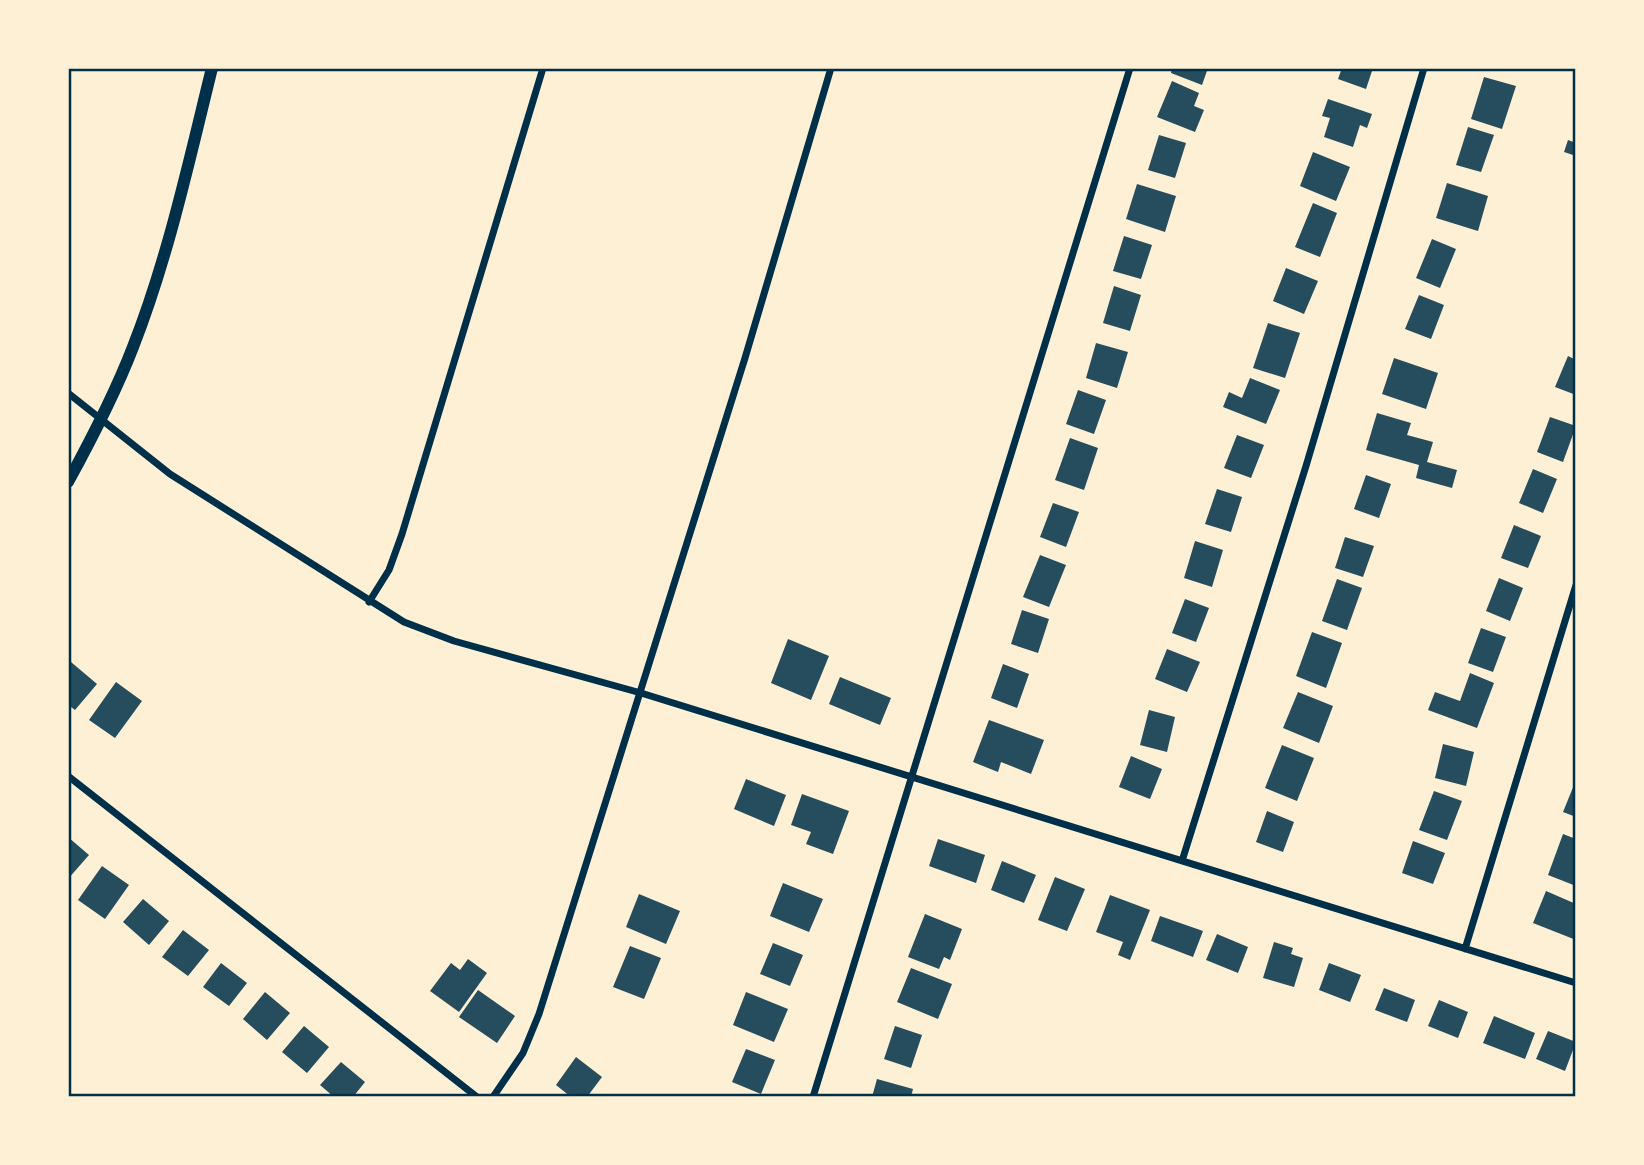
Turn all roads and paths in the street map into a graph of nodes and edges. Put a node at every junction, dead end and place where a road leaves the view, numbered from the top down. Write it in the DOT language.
graph roads {
  1 [pos="212,68"];
  2 [pos="543,68"];
  3 [pos="831,68"];
  4 [pos="1130,68"];
  5 [pos="1424,68"];
  6 [pos="68,393"];
  7 [pos="102,420"];
  8 [pos="68,482"];
  9 [pos="1576,585"];
  10 [pos="369,602"];
  11 [pos="641,693"];
  12 [pos="68,776"];
  13 [pos="914,778"];
  14 [pos="1182,861"];
  15 [pos="1465,948"];
  16 [pos="1576,983"];
  17 [pos="477,1097"];
  18 [pos="493,1097"];
  19 [pos="813,1097"];
  1 -- 7 [label="main road"];
  2 -- 10 [label="street"];
  3 -- 11 [label="street"];
  4 -- 13 [label="street"];
  5 -- 14 [label="street"];
  6 -- 7 [label="street"];
  7 -- 8 [label="main road"];
  7 -- 10 [label="street"];
  9 -- 15 [label="street"];
  10 -- 11 [label="street"];
  11 -- 13 [label="street"];
  11 -- 18 [label="street"];
  12 -- 17 [label="street"];
  13 -- 14 [label="street"];
  13 -- 19 [label="street"];
  14 -- 15 [label="street"];
  15 -- 16 [label="street"];
}
